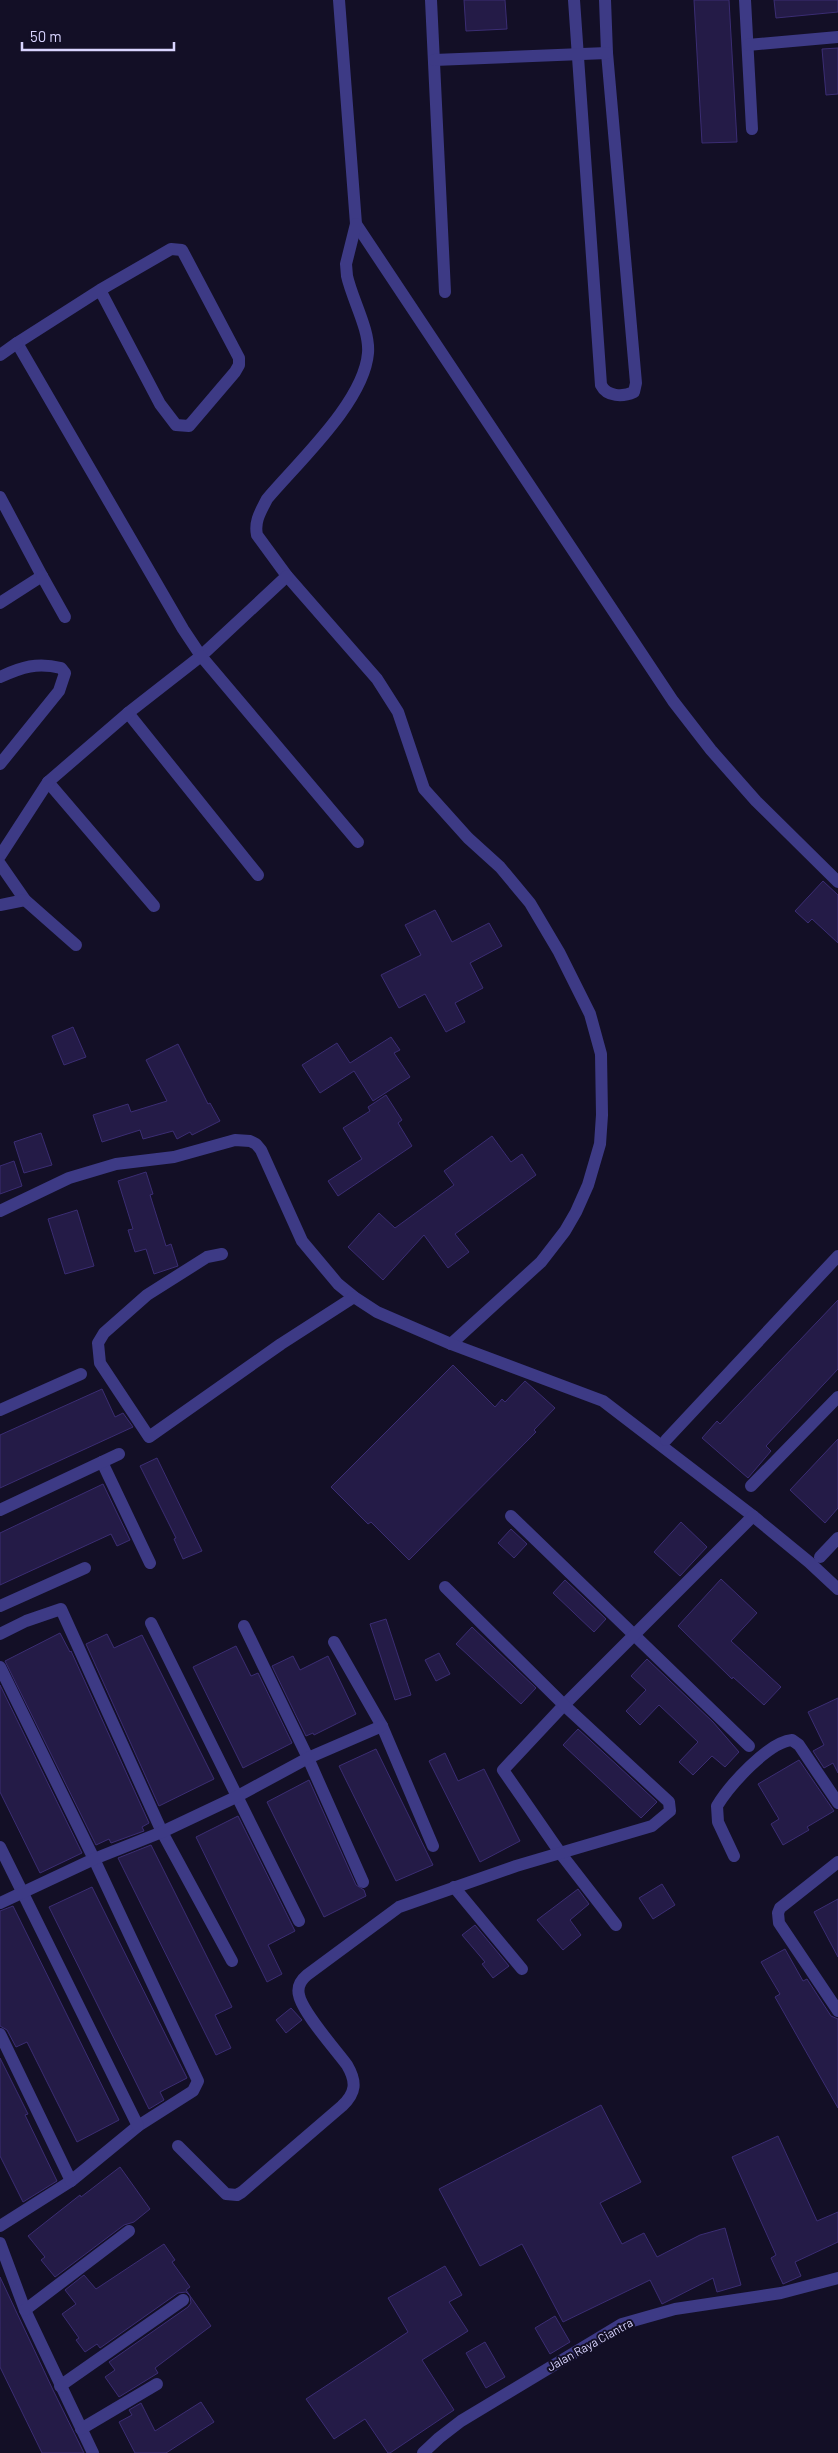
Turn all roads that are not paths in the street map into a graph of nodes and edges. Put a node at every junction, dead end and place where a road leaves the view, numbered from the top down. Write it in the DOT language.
graph roads {
  1 [pos="339,0"];
  2 [pos="431,0"];
  3 [pos="574,0"];
  4 [pos="605,0"];
  5 [pos="746,0"];
  6 [pos="838,37"];
  7 [pos="748,45"];
  8 [pos="607,53"];
  9 [pos="578,55"];
  10 [pos="434,60"];
  11 [pos="752,129"];
  12 [pos="356,224"];
  13 [pos="100,290"];
  14 [pos="445,292"];
  15 [pos="17,343"];
  16 [pos="0,355"];
  17 [pos="0,498"];
  18 [pos="42,576"];
  19 [pos="287,576"];
  20 [pos="0,603"];
  21 [pos="66,617"];
  22 [pos="201,656"];
  23 [pos="0,677"];
  24 [pos="128,713"];
  25 [pos="0,764"];
  26 [pos="48,782"];
  27 [pos="358,842"];
  28 [pos="0,856"];
  29 [pos="0,864"];
  30 [pos="258,876"];
  31 [pos="838,882"];
  32 [pos="25,900"];
  33 [pos="0,905"];
  34 [pos="154,906"];
  35 [pos="76,945"];
  36 [pos="0,1211"];
  37 [pos="222,1254"];
  38 [pos="838,1256"];
  39 [pos="354,1297"];
  40 [pos="451,1344"];
  41 [pos="81,1374"];
  42 [pos="838,1397"];
  43 [pos="0,1410"];
  44 [pos="666,1440"];
  45 [pos="119,1454"];
  46 [pos="102,1462"];
  47 [pos="751,1486"];
  48 [pos="0,1510"];
  49 [pos="511,1516"];
  50 [pos="753,1516"];
  51 [pos="838,1538"];
  52 [pos="820,1557"];
  53 [pos="150,1563"];
  54 [pos="85,1568"];
  55 [pos="445,1587"];
  56 [pos="838,1589"];
  57 [pos="0,1606"];
  58 [pos="151,1623"];
  59 [pos="244,1626"];
  60 [pos="0,1634"];
  61 [pos="635,1635"];
  62 [pos="334,1642"];
  63 [pos="0,1667"];
  64 [pos="564,1705"];
  65 [pos="382,1726"];
  66 [pos="749,1746"];
  67 [pos="308,1758"];
  68 [pos="236,1797"];
  69 [pos="838,1803"];
  70 [pos="162,1832"];
  71 [pos="433,1846"];
  72 [pos="0,1847"];
  73 [pos="561,1854"];
  74 [pos="734,1856"];
  75 [pos="94,1859"];
  76 [pos="838,1862"];
  77 [pos="363,1882"];
  78 [pos="454,1887"];
  79 [pos="22,1892"];
  80 [pos="0,1903"];
  81 [pos="299,1921"];
  82 [pos="616,1925"];
  83 [pos="232,1961"];
  84 [pos="522,1968"];
  85 [pos="838,2011"];
  86 [pos="0,2034"];
  87 [pos="138,2126"];
  88 [pos="178,2146"];
  89 [pos="71,2181"];
  90 [pos="0,2226"];
  91 [pos="130,2231"];
  92 [pos="0,2243"];
  93 [pos="4,2262"];
  94 [pos="838,2278"];
  95 [pos="183,2300"];
  96 [pos="25,2310"];
  97 [pos="157,2384"];
  98 [pos="60,2386"];
  99 [pos="81,2429"];
  100 [pos="93,2453"];
  101 [pos="423,2453"];
  1 -- 12 [label="street"];
  2 -- 10 [label="street"];
  3 -- 9 [label="street"];
  4 -- 8 [label="street"];
  5 -- 7 [label="street"];
  6 -- 7 [label="street"];
  7 -- 11 [label="street"];
  8 -- 9 [label="street"];
  8 -- 9 [label="street"];
  9 -- 10 [label="street"];
  10 -- 14 [label="street"];
  12 -- 19 [label="street"];
  12 -- 31 [label="street"];
  13 -- 13 [label="street"];
  13 -- 15 [label="street"];
  15 -- 16 [label="street"];
  15 -- 22 [label="street"];
  17 -- 18 [label="street"];
  18 -- 20 [label="street"];
  18 -- 21 [label="street"];
  19 -- 22 [label="street"];
  19 -- 40 [label="street"];
  22 -- 24 [label="street"];
  22 -- 27 [label="street"];
  23 -- 25 [label="street"];
  24 -- 26 [label="street"];
  24 -- 30 [label="street"];
  26 -- 28 [label="street"];
  26 -- 34 [label="street"];
  29 -- 32 [label="street"];
  32 -- 33 [label="street"];
  32 -- 35 [label="street"];
  36 -- 39 [label="street"];
  37 -- 39 [label="street"];
  38 -- 44 [label="street"];
  39 -- 40 [label="street"];
  40 -- 50 [label="street"];
  41 -- 43 [label="street"];
  42 -- 47 [label="street"];
  45 -- 46 [label="street"];
  46 -- 48 [label="street"];
  46 -- 53 [label="street"];
  49 -- 61 [label="street"];
  50 -- 56 [label="street"];
  50 -- 61 [label="street"];
  51 -- 52 [label="street"];
  54 -- 57 [label="street"];
  55 -- 64 [label="street"];
  58 -- 68 [label="street"];
  59 -- 67 [label="street"];
  60 -- 70 [label="street"];
  61 -- 64 [label="street"];
  61 -- 66 [label="street"];
  62 -- 65 [label="street"];
  63 -- 75 [label="street"];
  64 -- 73 [label="street"];
  64 -- 73 [label="street"];
  65 -- 67 [label="street"];
  65 -- 71 [label="street"];
  67 -- 68 [label="street"];
  67 -- 77 [label="street"];
  68 -- 70 [label="street"];
  68 -- 81 [label="street"];
  69 -- 74 [label="street"];
  70 -- 75 [label="street"];
  70 -- 83 [label="street"];
  72 -- 79 [label="street"];
  73 -- 78 [label="street"];
  73 -- 82 [label="street"];
  75 -- 79 [label="street"];
  75 -- 87 [label="street"];
  76 -- 85 [label="street"];
  78 -- 84 [label="street"];
  78 -- 88 [label="street"];
  79 -- 80 [label="street"];
  79 -- 87 [label="street"];
  86 -- 89 [label="street"];
  87 -- 89 [label="street"];
  89 -- 90 [label="street"];
  91 -- 96 [label="street"];
  92 -- 93 [label="street"];
  93 -- 96 [label="street"];
  94 -- 101 [label="street, Jalan Raya Ciantra"];
  95 -- 98 [label="street"];
  96 -- 98 [label="street"];
  97 -- 99 [label="street"];
  98 -- 99 [label="street"];
  99 -- 100 [label="street"];
}
